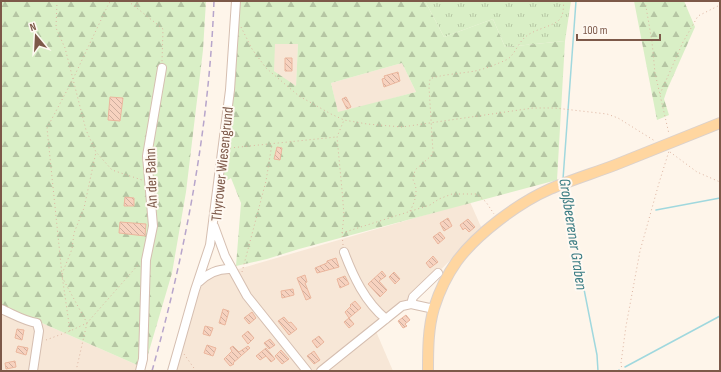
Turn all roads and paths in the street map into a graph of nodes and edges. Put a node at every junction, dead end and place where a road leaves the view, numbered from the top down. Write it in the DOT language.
graph roads {
  1 [pos="58,1"];
  2 [pos="112,1"];
  3 [pos="128,1"];
  4 [pos="139,1"];
  5 [pos="236,1"];
  6 [pos="564,1"];
  7 [pos="645,1"];
  8 [pos="720,5"];
  9 [pos="135,8"];
  10 [pos="240,25"];
  11 [pos="162,68"];
  12 [pos="73,79"];
  13 [pos="659,94"];
  14 [pos="344,120"];
  15 [pos="431,123"];
  16 [pos="720,123"];
  17 [pos="337,137"];
  18 [pos="272,144"];
  19 [pos="667,147"];
  20 [pos="223,149"];
  21 [pos="96,152"];
  22 [pos="148,182"];
  23 [pos="720,182"];
  24 [pos="410,211"];
  25 [pos="499,221"];
  26 [pos="213,224"];
  27 [pos="342,233"];
  28 [pos="344,252"];
  29 [pos="146,260"];
  30 [pos="232,271"];
  31 [pos="438,273"];
  32 [pos="62,275"];
  33 [pos="198,282"];
  34 [pos="239,283"];
  35 [pos="411,304"];
  36 [pos="434,308"];
  37 [pos="1,309"];
  38 [pos="386,319"];
  39 [pos="88,323"];
  40 [pos="70,331"];
  41 [pos="37,343"];
  42 [pos="179,347"];
  43 [pos="332,362"];
  44 [pos="32,371"];
  45 [pos="76,371"];
  46 [pos="140,371"];
  47 [pos="172,371"];
  48 [pos="196,371"];
  49 [pos="307,371"];
  50 [pos="321,371"];
  51 [pos="336,371"];
  52 [pos="428,371"];
  53 [pos="622,371"];
  1 -- 12 [label="path"];
  2 -- 12 [label="path"];
  3 -- 9 [label="path"];
  4 -- 9 [label="path"];
  5 -- 20 [label="street, Thyrower Wiesengrund"];
  6 -- 15 [label="path"];
  7 -- 13 [label="path"];
  8 -- 13 [label="path"];
  9 -- 11 [label="path"];
  10 -- 14 [label="path"];
  11 -- 22 [label="street, An der Bahn"];
  12 -- 21 [label="path"];
  12 -- 32 [label="path"];
  13 -- 19 [label="path"];
  14 -- 15 [label="path"];
  14 -- 17 [label="path"];
  15 -- 19 [label="path"];
  15 -- 24 [label="path"];
  16 -- 19 [label="main road"];
  17 -- 18 [label="path"];
  17 -- 27 [label="path"];
  18 -- 20 [label="path"];
  18 -- 34 [label="path"];
  19 -- 23 [label="path"];
  19 -- 25 [label="main road"];
  19 -- 53 [label="path"];
  20 -- 26 [label="street, Thyrower Wiesengrund"];
  21 -- 22 [label="path"];
  21 -- 32 [label="path"];
  22 -- 29 [label="street, An der Bahn"];
  24 -- 25 [label="path"];
  24 -- 27 [label="path"];
  25 -- 36 [label="main road"];
  26 -- 30 [label="street, Thyrower Wiesengrund"];
  26 -- 33 [label="street"];
  27 -- 28 [label="path"];
  28 -- 38 [label="street"];
  29 -- 39 [label="path"];
  29 -- 46 [label="street, An der Bahn"];
  30 -- 33 [label="street"];
  30 -- 34 [label="street, Thyrower Wiesengrund"];
  31 -- 35 [label="street"];
  32 -- 39 [label="path"];
  32 -- 40 [label="path"];
  33 -- 42 [label="street"];
  34 -- 49 [label="street, Thyrower Wiesengrund"];
  35 -- 36 [label="street"];
  35 -- 38 [label="street"];
  36 -- 52 [label="main road"];
  37 -- 41 [label="street"];
  38 -- 43 [label="street"];
  39 -- 40 [label="path"];
  39 -- 45 [label="path"];
  40 -- 41 [label="path"];
  41 -- 44 [label="street"];
  42 -- 47 [label="street"];
  42 -- 48 [label="path"];
  43 -- 50 [label="street"];
  43 -- 51 [label="street"];
}
